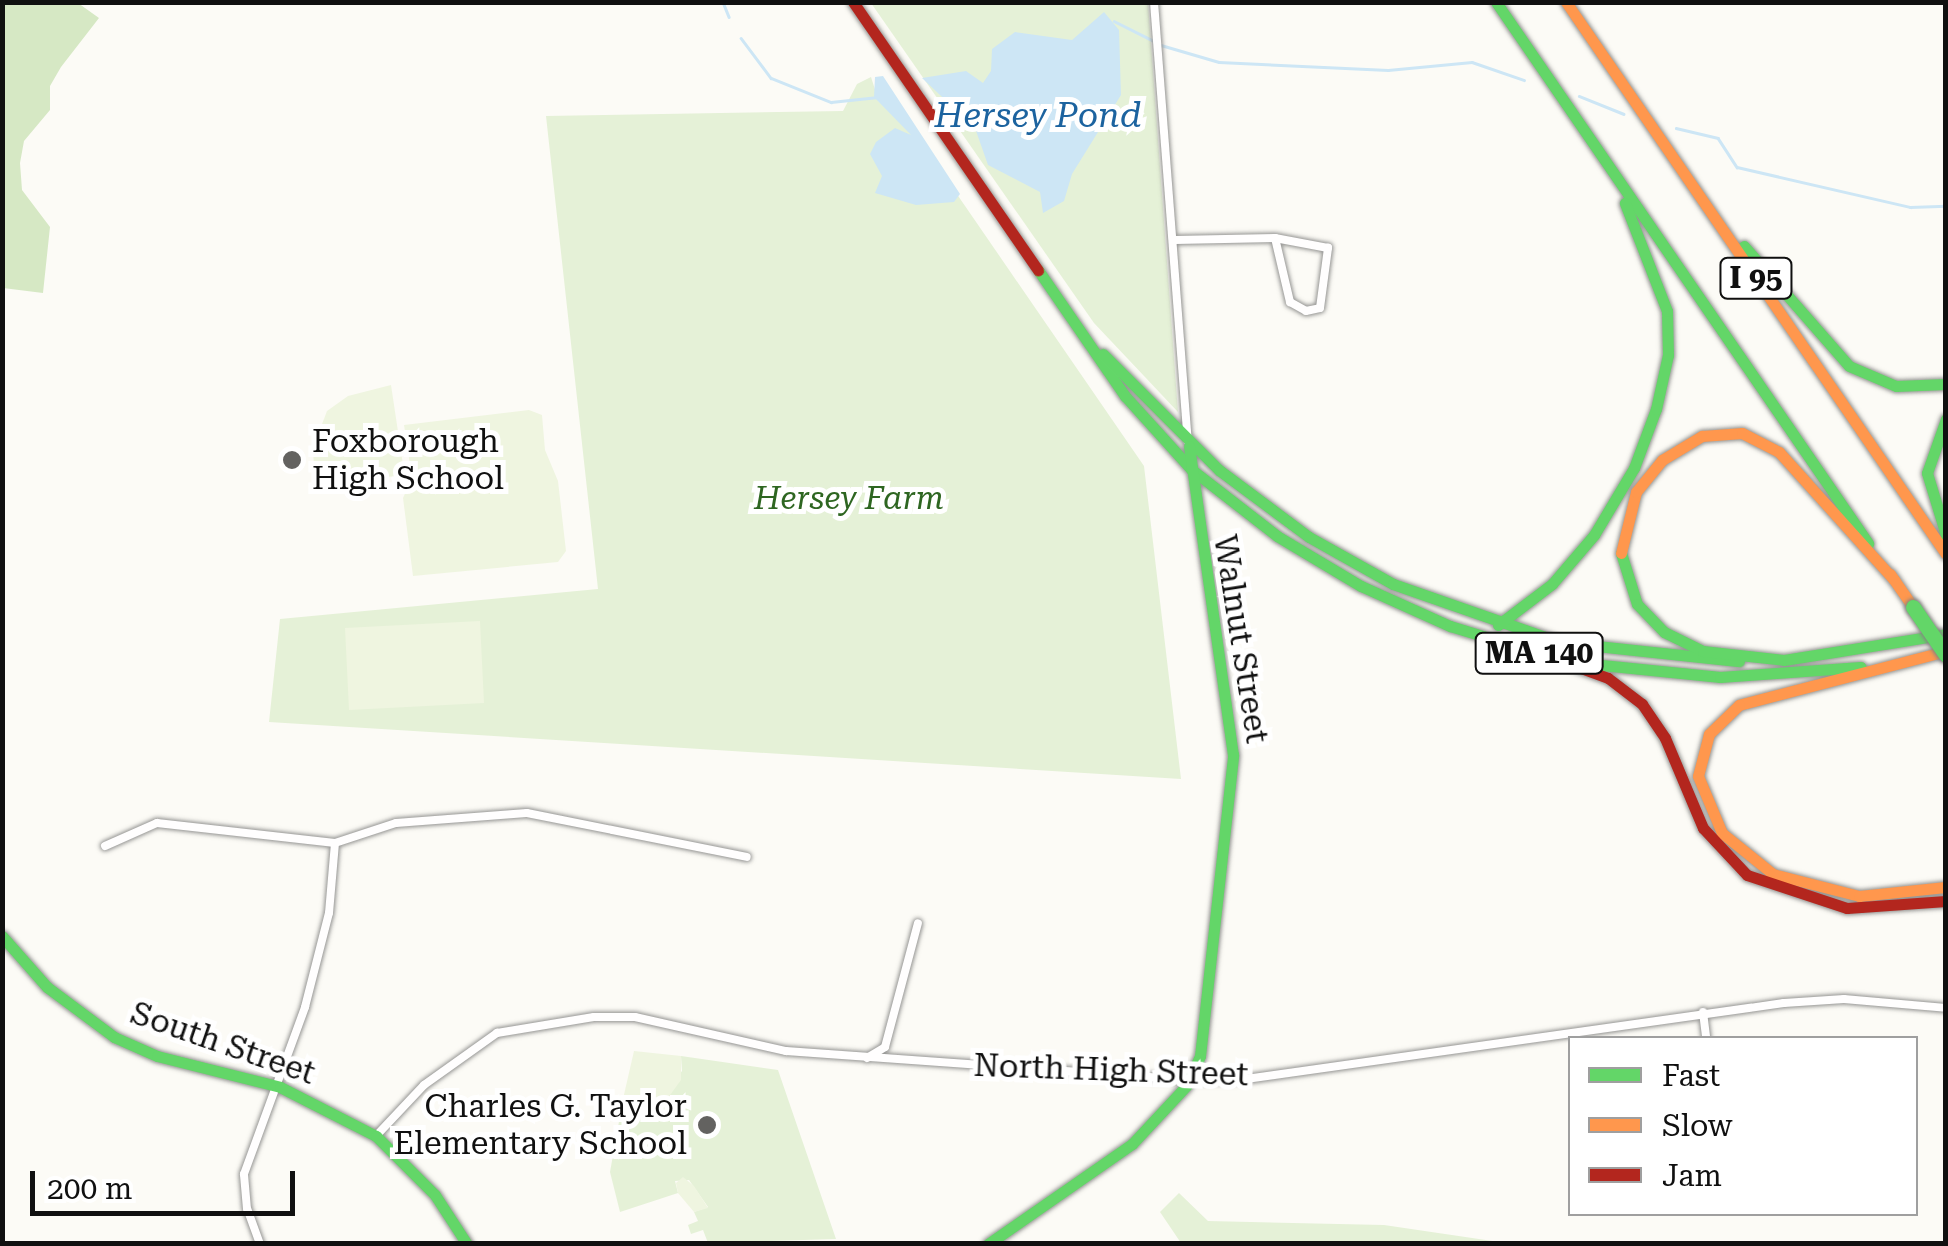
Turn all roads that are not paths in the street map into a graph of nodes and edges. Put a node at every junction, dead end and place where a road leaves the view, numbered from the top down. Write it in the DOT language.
graph roads {
  1 [pos="853,2"];
  2 [pos="1154,2"];
  3 [pos="1496,2"];
  4 [pos="1566,2"];
  5 [pos="1612,171"];
  6 [pos="1704,204"];
  7 [pos="1274,238"];
  8 [pos="1175,240"];
  9 [pos="1068,314"];
  10 [pos="1946,384"];
  11 [pos="1946,419"];
  12 [pos="1189,446"];
  13 [pos="1192,469"];
  14 [pos="1946,534"];
  15 [pos="1946,554"];
  16 [pos="1895,581"];
  17 [pos="1498,625"];
  18 [pos="1946,634"];
  19 [pos="1941,653"];
  20 [pos="1543,654"];
  21 [pos="1751,661"];
  22 [pos="335,842"];
  23 [pos="105,846"];
  24 [pos="746,857"];
  25 [pos="1946,887"];
  26 [pos="1946,901"];
  27 [pos="918,923"];
  28 [pos="2,936"];
  29 [pos="1946,1008"];
  30 [pos="1703,1012"];
  31 [pos="1706,1036"];
  32 [pos="868,1058"];
  33 [pos="1190,1080"];
  34 [pos="280,1088"];
  35 [pos="376,1136"];
  36 [pos="260,1244"];
  37 [pos="467,1244"];
  38 [pos="988,1244"];
  1 -- 9 [label="main road, MA 140"];
  2 -- 8 [label="street, Walnut Street"];
  3 -- 5 [label="main road, I 95"];
  4 -- 6 [label="main road, I 95"];
  5 -- 16 [label="main road, I 95"];
  5 -- 17 [label="main road"];
  6 -- 10 [label="main road"];
  6 -- 15 [label="main road, I 95"];
  7 -- 7 [label="street"];
  7 -- 8 [label="street"];
  8 -- 12 [label="street, Walnut Street"];
  9 -- 12 [label="main road, MA 140"];
  9 -- 13 [label="main road, MA 140"];
  11 -- 14 [label="main road"];
  12 -- 13 [label="main road, Walnut Street"];
  12 -- 17 [label="main road, MA 140"];
  13 -- 20 [label="main road, MA 140"];
  13 -- 33 [label="main road, Walnut Street"];
  16 -- 19 [label="main road, I 95, bridge"];
  16 -- 21 [label="main road"];
  17 -- 21 [label="main road, MA 140"];
  18 -- 21 [label="main road, MA 140"];
  19 -- 20 [label="main road, MA 140"];
  19 -- 25 [label="main road"];
  20 -- 26 [label="main road"];
  22 -- 23 [label="street"];
  22 -- 24 [label="street"];
  22 -- 34 [label="street"];
  27 -- 32 [label="street"];
  28 -- 34 [label="main road, South Street"];
  29 -- 30 [label="street, North High Street"];
  30 -- 31 [label="street"];
  30 -- 33 [label="street, North High Street"];
  32 -- 33 [label="street, North High Street"];
  32 -- 35 [label="street, North High Street"];
  33 -- 38 [label="main road, Walnut Street"];
  34 -- 35 [label="main road, South Street"];
  34 -- 36 [label="street"];
  35 -- 37 [label="main road, South Street"];
}
